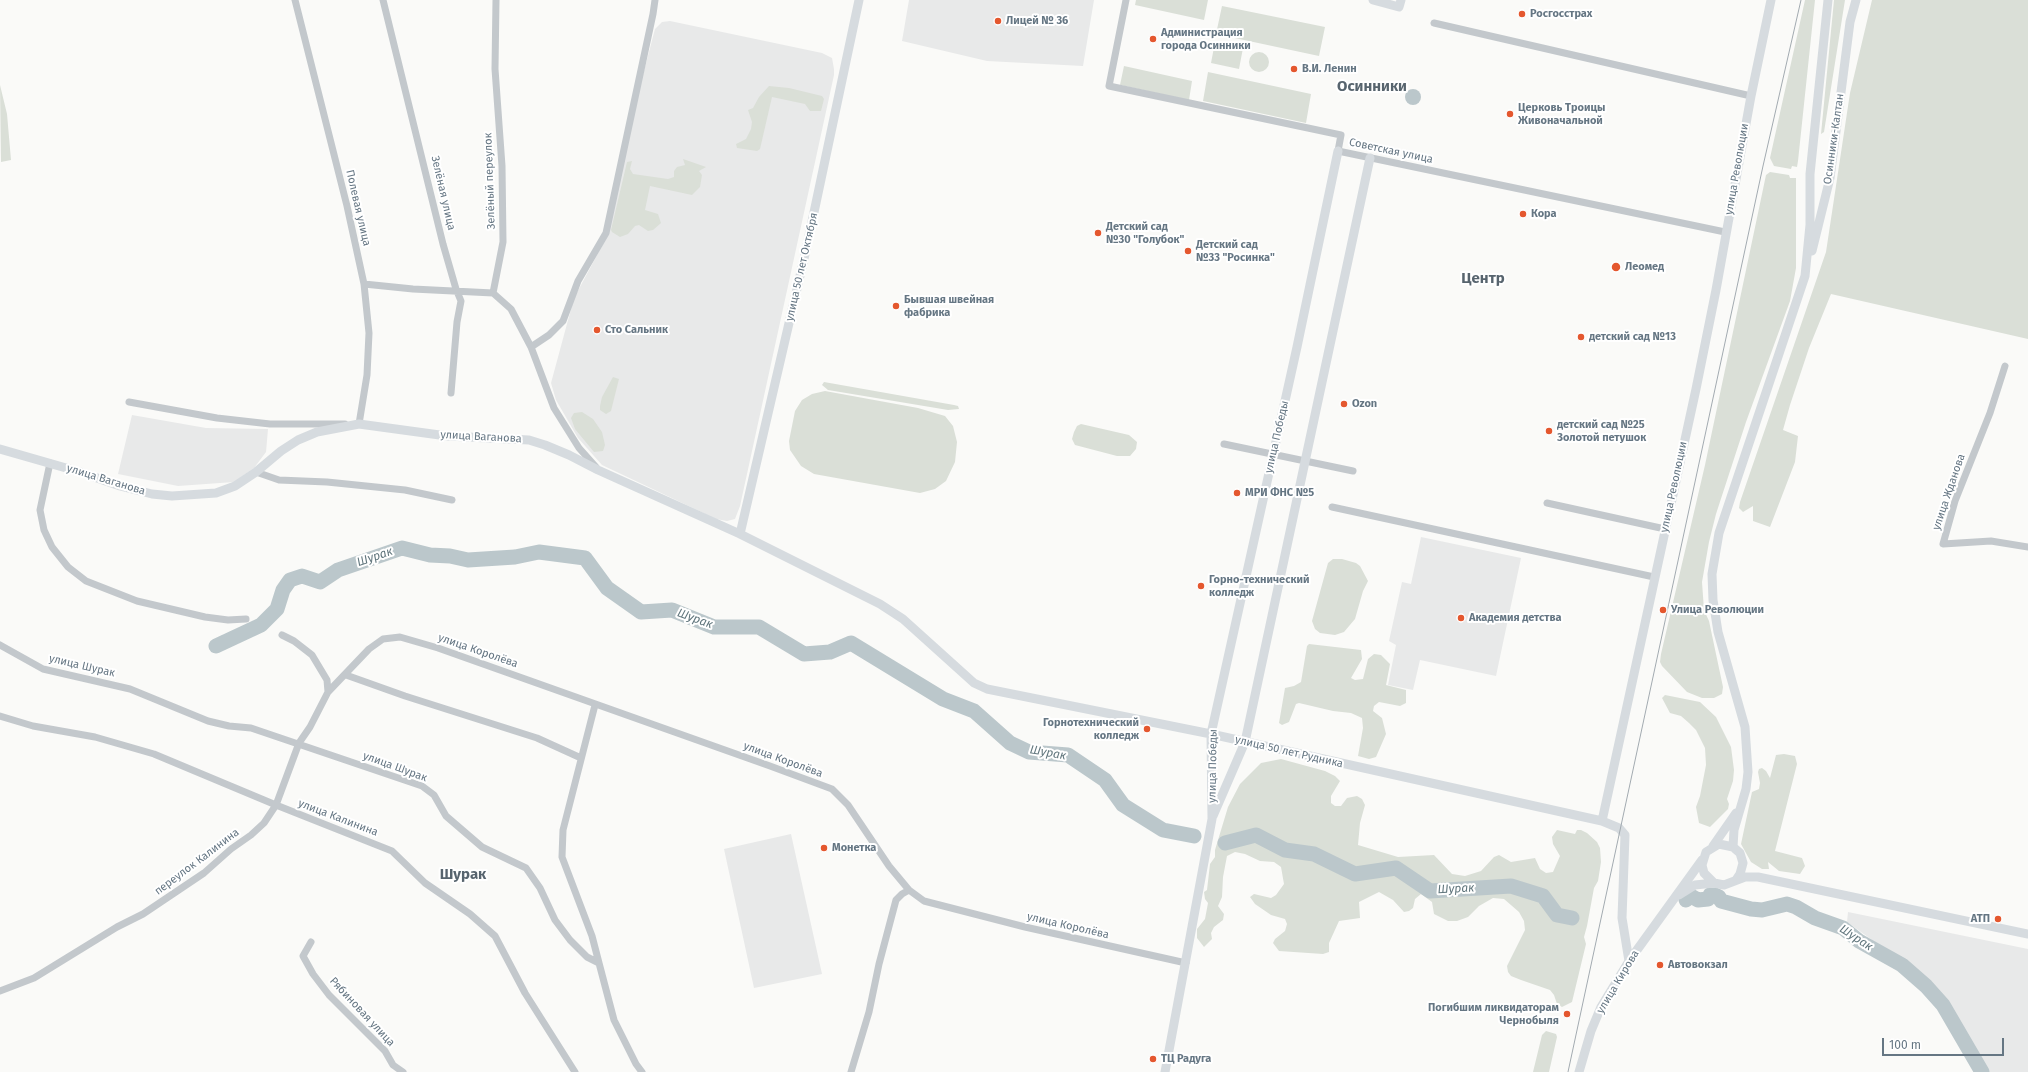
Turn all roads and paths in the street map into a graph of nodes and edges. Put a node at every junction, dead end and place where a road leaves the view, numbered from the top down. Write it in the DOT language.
graph roads {
  1 [pos="295,0"];
  2 [pos="384,0"];
  3 [pos="496,0"];
  4 [pos="655,0"];
  5 [pos="859,0"];
  6 [pos="1126,0"];
  7 [pos="1373,0"];
  8 [pos="1401,0"];
  9 [pos="1771,0"];
  10 [pos="1828,0"];
  11 [pos="1856,0"];
  12 [pos="1434,23"];
  13 [pos="1750,96"];
  14 [pos="1338,151"];
  15 [pos="1370,158"];
  16 [pos="1726,232"];
  17 [pos="1805,276"];
  18 [pos="364,284"];
  19 [pos="456,289"];
  20 [pos="492,293"];
  21 [pos="531,347"];
  22 [pos="2005,366"];
  23 [pos="451,393"];
  24 [pos="129,402"];
  25 [pos="359,424"];
  26 [pos="1224,444"];
  27 [pos="0,449"];
  28 [pos="1272,454"];
  29 [pos="1305,461"];
  30 [pos="50,463"];
  31 [pos="598,470"];
  32 [pos="1353,471"];
  33 [pos="256,472"];
  34 [pos="452,500"];
  35 [pos="1547,503"];
  36 [pos="1332,507"];
  37 [pos="1665,529"];
  38 [pos="740,534"];
  39 [pos="2028,547"];
  40 [pos="1654,577"];
  41 [pos="246,619"];
  42 [pos="282,635"];
  43 [pos="0,645"];
  44 [pos="346,674"];
  45 [pos="328,692"];
  46 [pos="595,705"];
  47 [pos="0,716"];
  48 [pos="1211,734"];
  49 [pos="1245,742"];
  50 [pos="299,743"];
  51 [pos="581,758"];
  52 [pos="276,805"];
  53 [pos="1741,807"];
  54 [pos="1212,819"];
  55 [pos="1602,821"];
  56 [pos="1713,846"];
  57 [pos="1733,847"];
  58 [pos="1702,860"];
  59 [pos="1743,863"];
  60 [pos="1758,877"];
  61 [pos="1736,880"];
  62 [pos="1714,882"];
  63 [pos="909,890"];
  64 [pos="1673,899"];
  65 [pos="2028,934"];
  66 [pos="311,942"];
  67 [pos="1629,961"];
  68 [pos="599,963"];
  69 [pos="1186,963"];
  70 [pos="0,991"];
  71 [pos="403,1072"];
  72 [pos="575,1072"];
  73 [pos="642,1072"];
  74 [pos="851,1072"];
  75 [pos="1164,1072"];
  76 [pos="1578,1072"];
  1 -- 18 [label="street, Полевая улица"];
  2 -- 19 [label="street, Зелёная улица"];
  3 -- 20 [label="street, Зелёный переулок"];
  4 -- 21 [label="street"];
  5 -- 38 [label="street, улица 50 лет Октября"];
  6 -- 14 [label="street, Советская улица"];
  7 -- 8 [label="street"];
  9 -- 13 [label="street, улица Революции"];
  10 -- 17 [label="street"];
  11 -- 17 [label="street, Осинники-Калтан"];
  12 -- 13 [label="street"];
  13 -- 16 [label="street, улица Революции"];
  14 -- 15 [label="street, Советская улица"];
  14 -- 28 [label="street, улица Победы"];
  15 -- 16 [label="street, Советская улица"];
  15 -- 29 [label="street, улица Победы"];
  16 -- 37 [label="street, улица Революции"];
  17 -- 53 [label="street"];
  18 -- 19 [label="street"];
  18 -- 25 [label="street, Полевая улица"];
  19 -- 20 [label="street"];
  19 -- 23 [label="street, Зелёная улица"];
  20 -- 21 [label="street"];
  21 -- 31 [label="street"];
  22 -- 39 [label="street, улица Жданова"];
  24 -- 25 [label="street, улица Ваганова"];
  25 -- 31 [label="street, улица Ваганова"];
  25 -- 33 [label="street, улица Ваганова"];
  26 -- 28 [label="street"];
  27 -- 30 [label="street, улица Ваганова"];
  28 -- 29 [label="street"];
  28 -- 48 [label="street, улица Победы"];
  29 -- 32 [label="street"];
  29 -- 49 [label="street, улица Победы"];
  30 -- 33 [label="street, улица Ваганова"];
  30 -- 41 [label="street"];
  31 -- 38 [label="street, улица Ваганова"];
  33 -- 34 [label="street"];
  35 -- 37 [label="street"];
  36 -- 40 [label="street"];
  37 -- 40 [label="street, улица Революции"];
  38 -- 48 [label="street, улица 50 лет Рудника"];
  40 -- 55 [label="street, улица Революции"];
  42 -- 45 [label="street"];
  43 -- 50 [label="street, улица Шурак"];
  44 -- 45 [label="street, улица Королёва"];
  44 -- 46 [label="street, улица Королёва"];
  44 -- 51 [label="street"];
  45 -- 50 [label="street"];
  46 -- 51 [label="street"];
  46 -- 63 [label="street, улица Королёва"];
  47 -- 52 [label="street, улица Калинина"];
  48 -- 49 [label="street, улица 50 лет Рудника"];
  48 -- 54 [label="street, улица Победы"];
  49 -- 54 [label="street, улица Победы"];
  49 -- 55 [label="street, улица 50 лет Рудника"];
  50 -- 52 [label="street, переулок Калинина"];
  50 -- 68 [label="street, улица Шурак"];
  51 -- 68 [label="street"];
  52 -- 70 [label="street, переулок Калинина"];
  52 -- 72 [label="street, улица Калинина"];
  53 -- 56 [label="street"];
  53 -- 57 [label="street"];
  54 -- 69 [label="street, улица Победы"];
  55 -- 67 [label="street"];
  56 -- 57 [label="street"];
  56 -- 58 [label="street"];
  57 -- 59 [label="street"];
  58 -- 62 [label="street"];
  58 -- 64 [label="street, улица Кирова"];
  59 -- 60 [label="street"];
  59 -- 61 [label="street"];
  60 -- 61 [label="street"];
  60 -- 65 [label="street"];
  61 -- 62 [label="street"];
  62 -- 64 [label="street"];
  63 -- 69 [label="street, улица Королёва"];
  63 -- 74 [label="street"];
  64 -- 67 [label="street, улица Кирова"];
  66 -- 71 [label="street, Рябиновая улица"];
  67 -- 76 [label="street, улица Кирова"];
  68 -- 73 [label="street"];
  69 -- 75 [label="street, улица Победы"];
}
